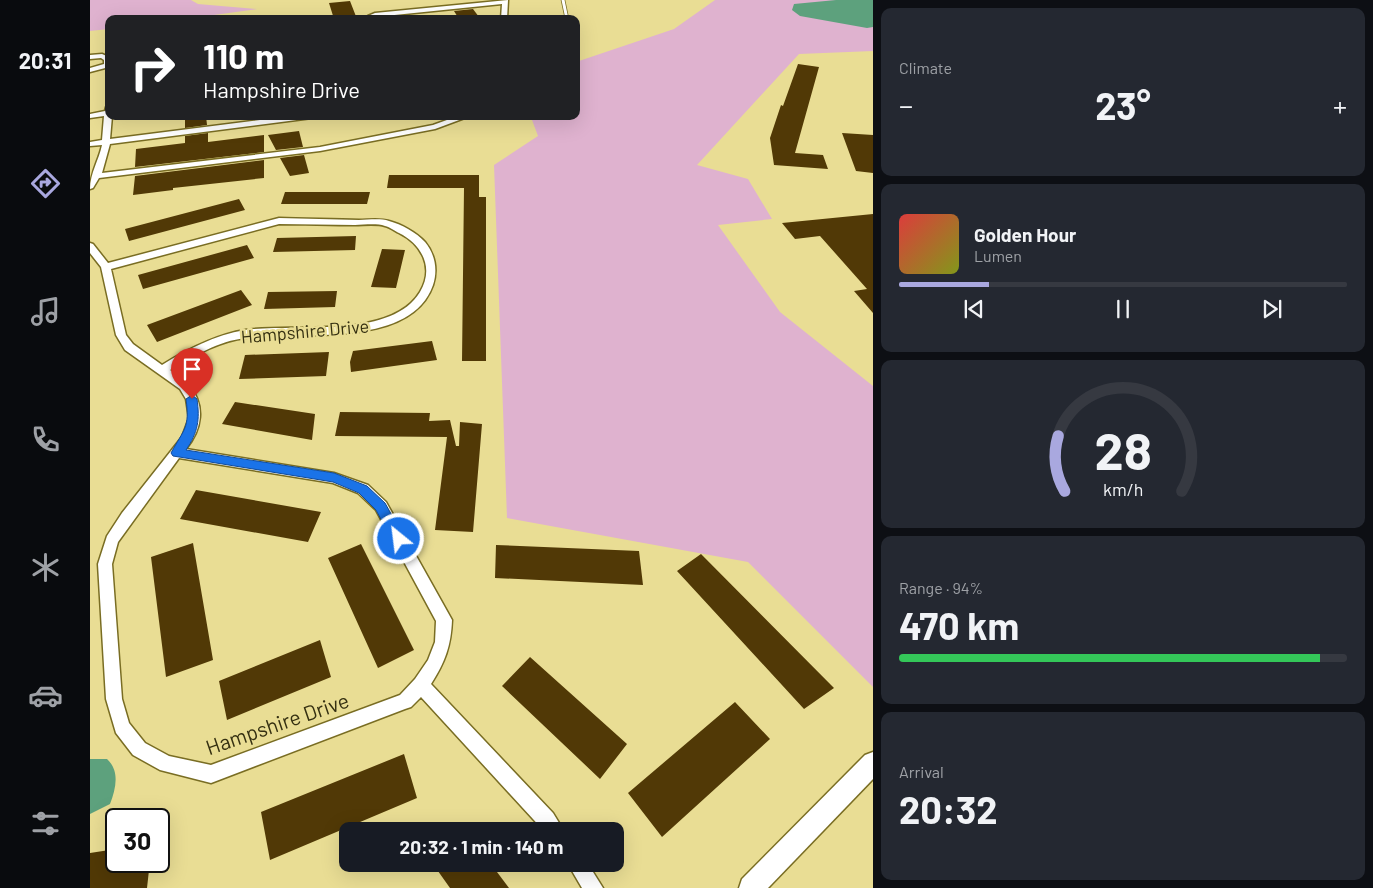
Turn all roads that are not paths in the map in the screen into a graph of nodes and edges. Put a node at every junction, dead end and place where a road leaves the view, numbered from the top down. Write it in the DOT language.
graph roads {
  1 [pos="563,0"];
  2 [pos="505,1"];
  3 [pos="441,8"];
  4 [pos="375,15"];
  5 [pos="445,15"];
  6 [pos="504,15"];
  7 [pos="566,15"];
  8 [pos="90,57"];
  9 [pos="105,58"];
  10 [pos="105,66"];
  11 [pos="90,70"];
  12 [pos="105,114"];
  13 [pos="90,116"];
  14 [pos="108,120"];
  15 [pos="254,120"];
  16 [pos="285,120"];
  17 [pos="433,120"];
  18 [pos="456,120"];
  19 [pos="258,124"];
  20 [pos="440,126"];
  21 [pos="107,141"];
  22 [pos="90,144"];
  23 [pos="94,178"];
  24 [pos="90,186"];
  25 [pos="90,246"];
  26 [pos="106,266"];
  27 [pos="162,370"];
  28 [pos="177,453"];
  29 [pos="421,685"];
  30 [pos="873,763"];
  31 [pos="549,822"];
  32 [pos="582,872"];
  33 [pos="593,888"];
  34 [pos="751,888"];
  1 -- 7 [label="lane"];
  2 -- 3 [label="street"];
  2 -- 6 [label="street"];
  3 -- 4 [label="street"];
  3 -- 5 [label="street"];
  8 -- 9 [label="street"];
  10 -- 11 [label="street"];
  12 -- 13 [label="street"];
  14 -- 21 [label="street"];
  15 -- 19 [label="street"];
  16 -- 19 [label="street"];
  17 -- 20 [label="street"];
  18 -- 20 [label="street"];
  19 -- 21 [label="street"];
  20 -- 23 [label="street"];
  21 -- 22 [label="street"];
  21 -- 23 [label="street"];
  23 -- 24 [label="street"];
  25 -- 26 [label="street, Hampshire Drive"];
  26 -- 27 [label="street, Hampshire Drive"];
  26 -- 27 [label="street, Hampshire Drive"];
  27 -- 28 [label="street, Hampshire Drive"];
  28 -- 29 [label="street, Hampshire Drive"];
  28 -- 29 [label="street, Hampshire Drive"];
  29 -- 31 [label="street"];
  30 -- 34 [label="street"];
  32 -- 33 [label="street"];
}
